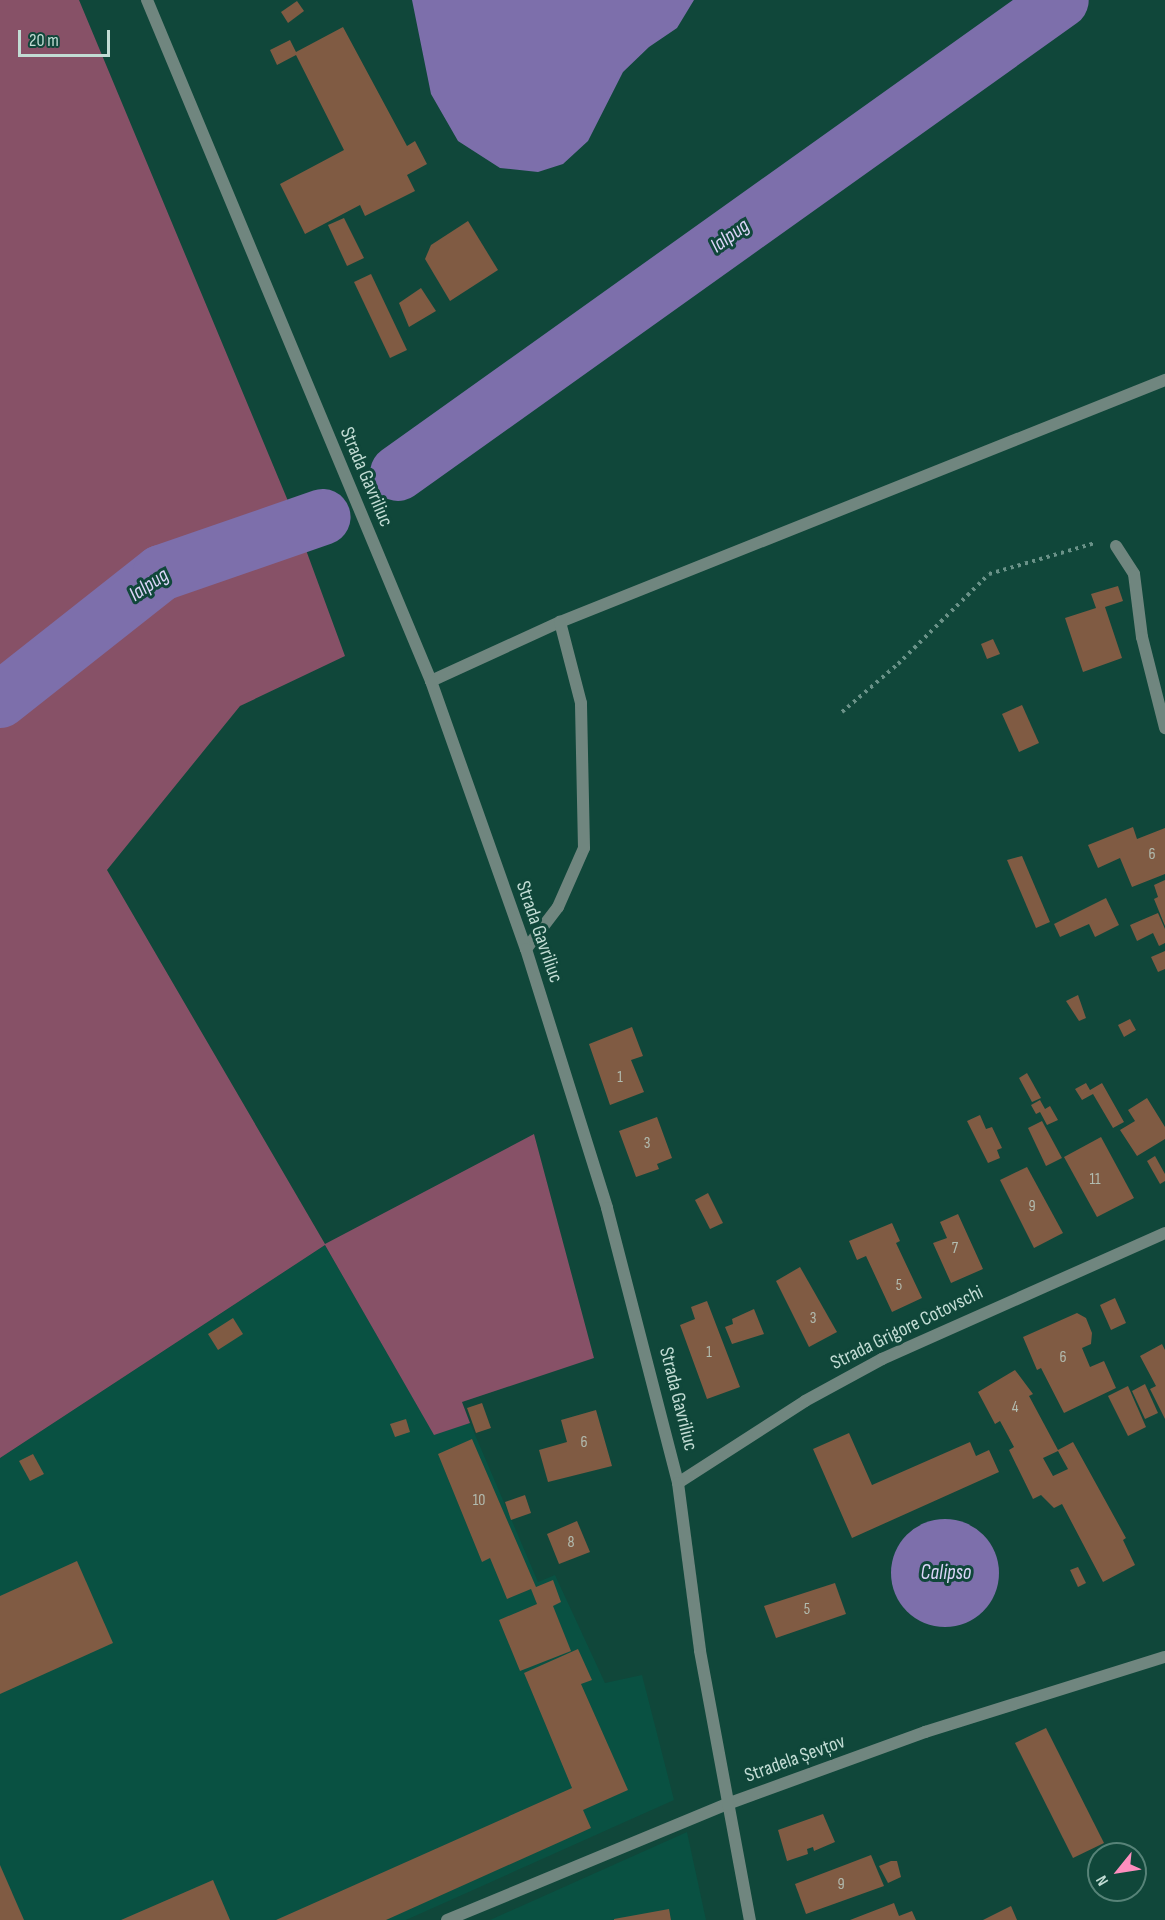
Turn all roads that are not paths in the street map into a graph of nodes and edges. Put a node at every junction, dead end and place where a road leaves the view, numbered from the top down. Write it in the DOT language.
graph roads {
  1 [pos="147,0"];
  2 [pos="1165,380"];
  3 [pos="1116,546"];
  4 [pos="560,622"];
  5 [pos="431,681"];
  6 [pos="1165,728"];
  7 [pos="526,949"];
  8 [pos="1165,1233"];
  9 [pos="678,1483"];
  10 [pos="1165,1657"];
  11 [pos="730,1803"];
  12 [pos="447,1920"];
  13 [pos="750,1920"];
  1 -- 5 [label="street, Strada Gavriliuc"];
  2 -- 4 [label="street"];
  3 -- 6 [label="street"];
  4 -- 5 [label="street"];
  4 -- 7 [label="street"];
  5 -- 7 [label="street, Strada Gavriliuc"];
  7 -- 9 [label="street, Strada Gavriliuc"];
  8 -- 9 [label="street, Strada Grigore Cotovschi"];
  9 -- 11 [label="street, Strada Gavriliuc"];
  10 -- 11 [label="street, Stradela Șevțov"];
  11 -- 12 [label="street, Stradela Șevțov"];
  11 -- 13 [label="street, Strada Gavriliuc"];
}
